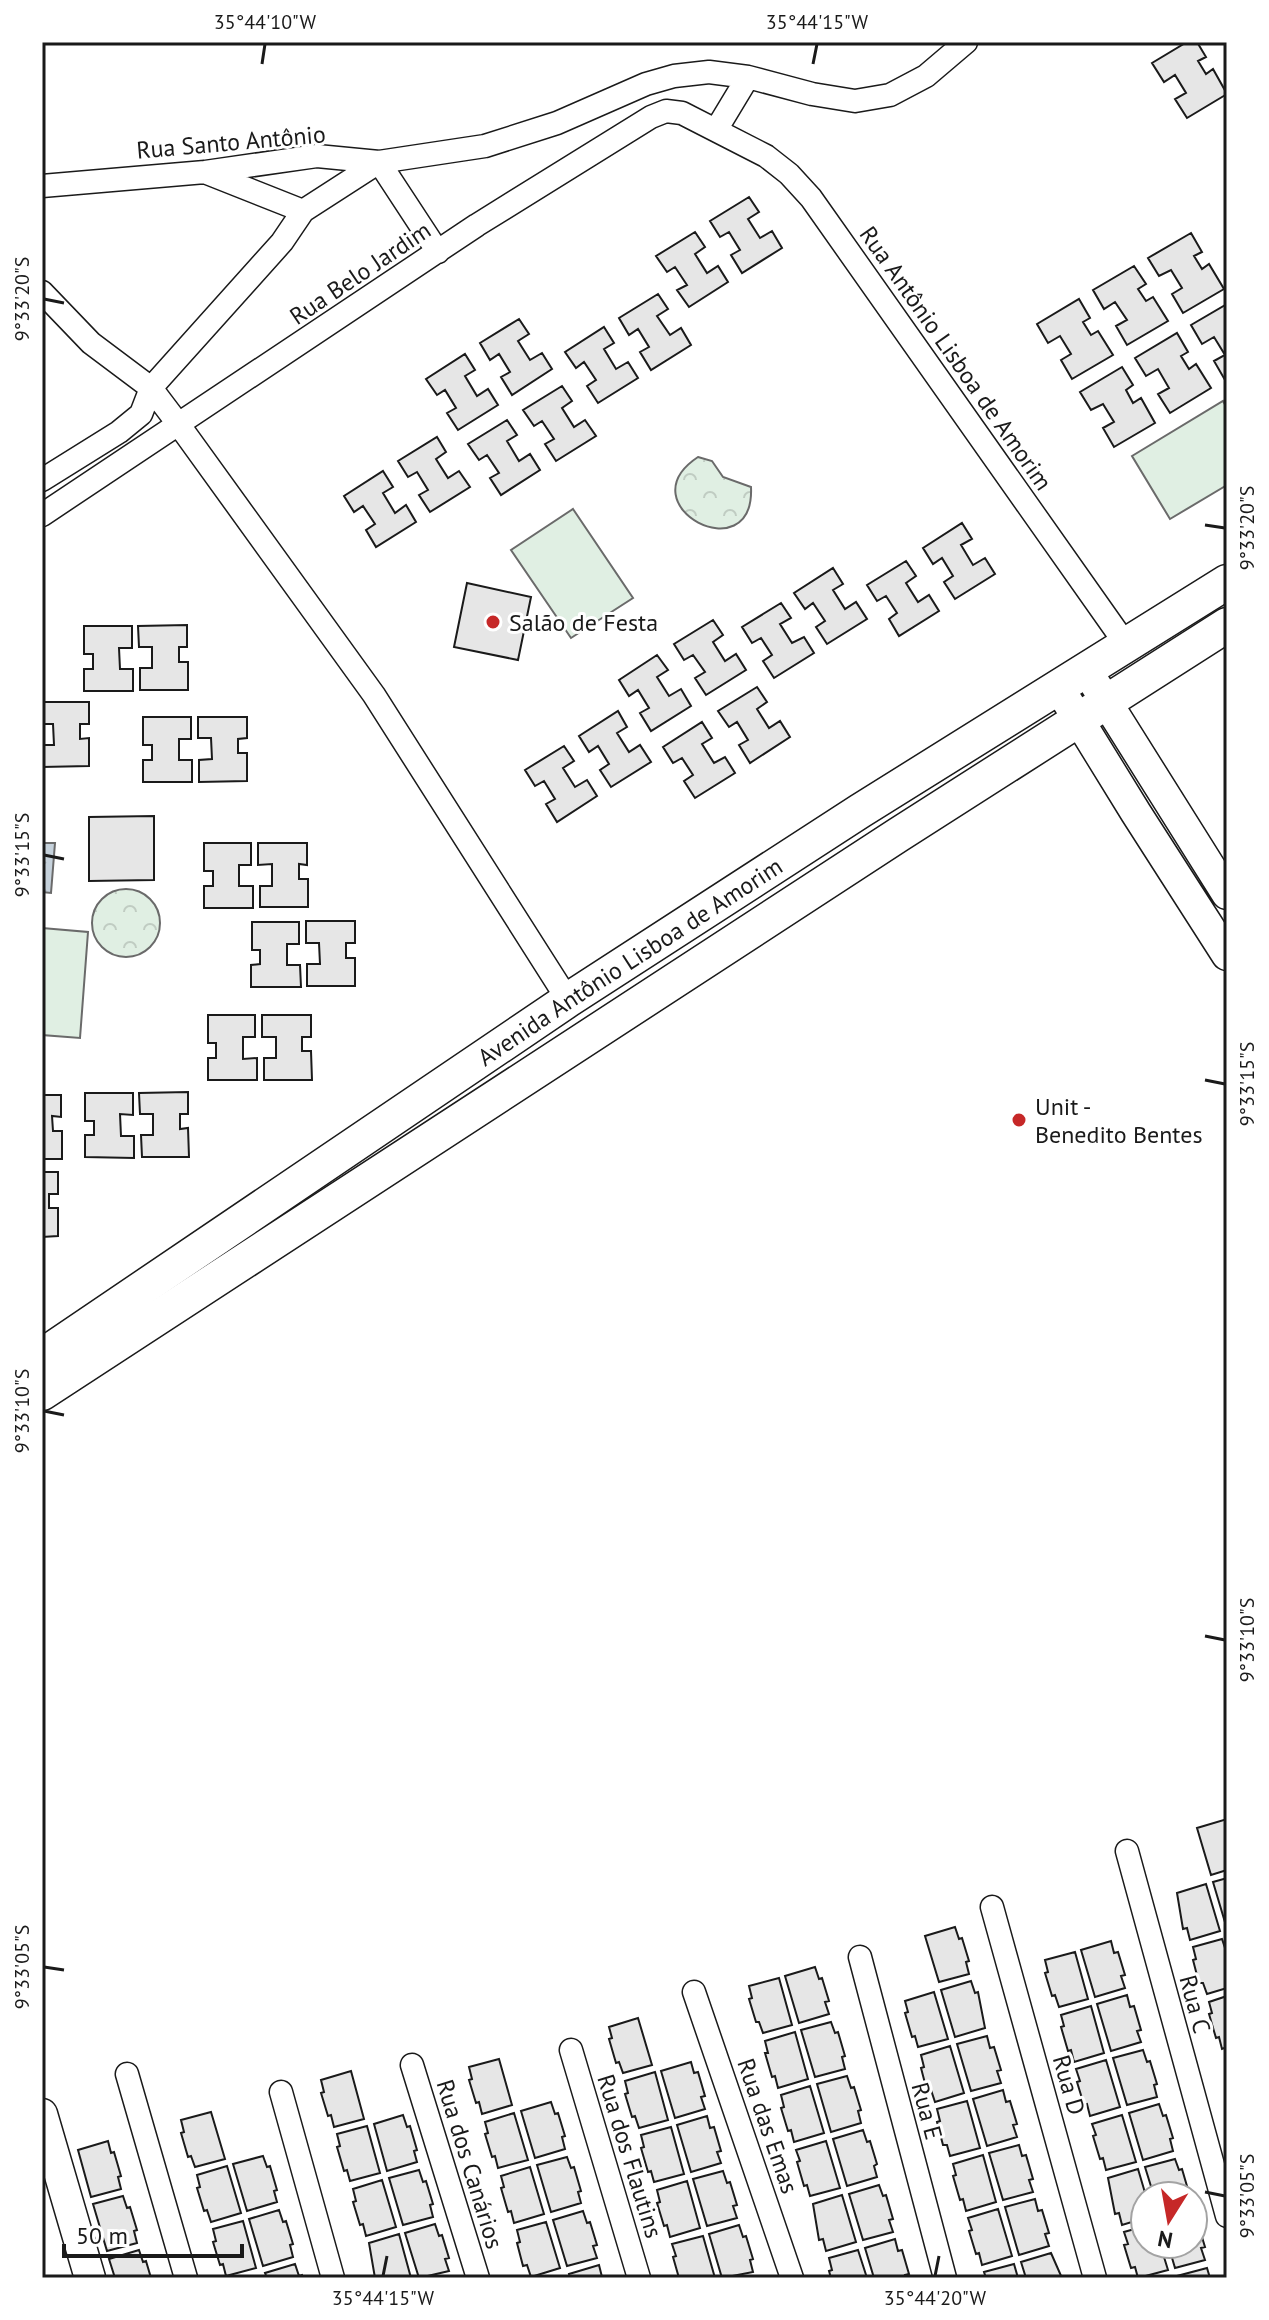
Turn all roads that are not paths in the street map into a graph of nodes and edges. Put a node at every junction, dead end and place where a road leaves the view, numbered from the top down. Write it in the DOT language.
graph roads {
  1 [pos="966,42"];
  2 [pos="748,77"];
  3 [pos="716,130"];
  4 [pos="379,162"];
  5 [pos="205,172"];
  6 [pos="42,186"];
  7 [pos="303,211"];
  8 [pos="438,252"];
  9 [pos="42,292"];
  10 [pos="151,388"];
  11 [pos="179,425"];
  12 [pos="42,480"];
  13 [pos="42,515"];
  14 [pos="1227,582"];
  15 [pos="1227,625"];
  16 [pos="1127,646"];
  17 [pos="1073,679"];
  18 [pos="1092,710"];
  19 [pos="1227,894"];
  20 [pos="1227,955"];
  21 [pos="568,1000"];
  22 [pos="42,1356"];
  23 [pos="42,1393"];
  24 [pos="1127,1851"];
  25 [pos="992,1907"];
  26 [pos="860,1957"];
  27 [pos="694,1992"];
  28 [pos="571,2050"];
  29 [pos="412,2065"];
  30 [pos="127,2074"];
  31 [pos="281,2092"];
  32 [pos="42,2114"];
  33 [pos="1227,2216"];
  34 [pos="90,2278"];
  35 [pos="186,2278"];
  36 [pos="333,2278"];
  37 [pos="478,2278"];
  38 [pos="639,2278"];
  39 [pos="792,2278"];
  40 [pos="945,2278"];
  41 [pos="1095,2278"];
  1 -- 2 [label="street, Rua Santo Antônio"];
  2 -- 3 [label="street"];
  2 -- 4 [label="street, Rua Santo Antônio"];
  3 -- 8 [label="street, Rua Belo Jardim"];
  3 -- 16 [label="street, Rua Antônio Lisboa de Amorim"];
  4 -- 5 [label="street, Rua Santo Antônio"];
  4 -- 7 [label="street"];
  4 -- 8 [label="street"];
  5 -- 6 [label="street, Rua Santo Antônio"];
  5 -- 7 [label="street"];
  7 -- 10 [label="street"];
  8 -- 11 [label="street, Rua Belo Jardim"];
  9 -- 10 [label="street"];
  10 -- 11 [label="street"];
  10 -- 12 [label="street"];
  11 -- 13 [label="street, Rua Belo Jardim"];
  11 -- 21 [label="street"];
  14 -- 16 [label="main road, Avenida Antônio Lisboa de Amorim"];
  15 -- 18 [label="main road, Avenida Antônio Lisboa de Amorim"];
  16 -- 17 [label="main road, Avenida Antônio Lisboa de Amorim"];
  17 -- 18 [label="street"];
  17 -- 21 [label="main road, Avenida Antônio Lisboa de Amorim"];
  18 -- 19 [label="street"];
  18 -- 20 [label="street"];
  18 -- 23 [label="main road, Avenida Antônio Lisboa de Amorim"];
  21 -- 22 [label="main road, Avenida Antônio Lisboa de Amorim"];
  24 -- 33 [label="street, Rua C"];
  25 -- 41 [label="street, Rua D"];
  26 -- 40 [label="street, Rua E"];
  27 -- 39 [label="street, Rua das Emas"];
  28 -- 38 [label="street, Rua dos Flautins"];
  29 -- 37 [label="street, Rua dos Canários"];
  30 -- 35 [label="street"];
  31 -- 36 [label="street"];
  32 -- 34 [label="street"];
}
